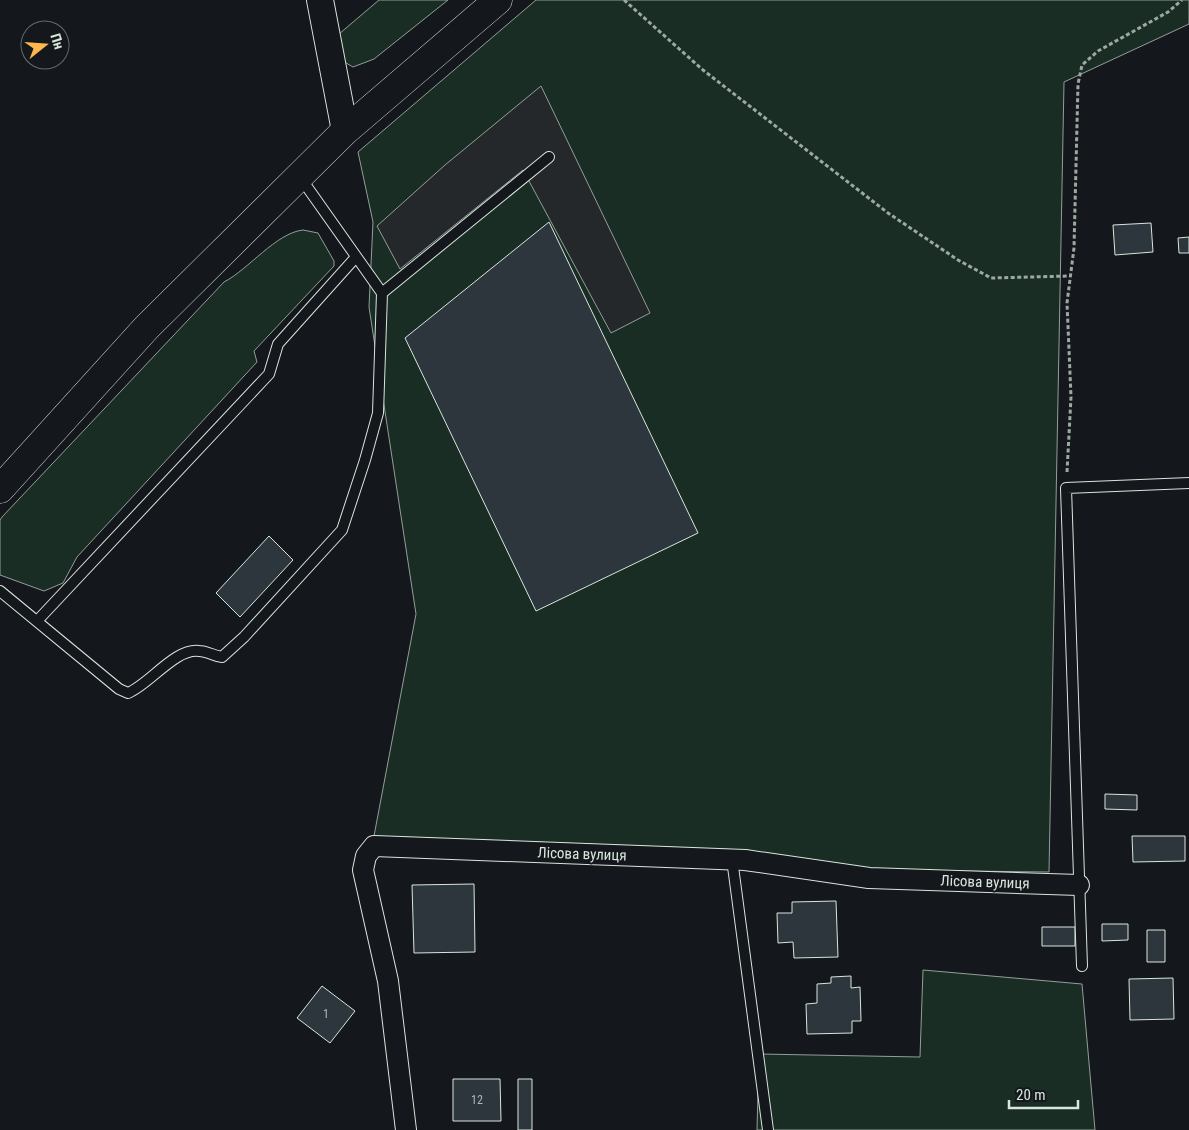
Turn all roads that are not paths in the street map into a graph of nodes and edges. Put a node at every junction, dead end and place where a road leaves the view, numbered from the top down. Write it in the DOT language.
graph roads {
  1 [pos="320,0"];
  2 [pos="498,0"];
  3 [pos="346,131"];
  4 [pos="549,157"];
  5 [pos="300,176"];
  6 [pos="356,257"];
  7 [pos="382,293"];
  8 [pos="1189,483"];
  9 [pos="0,488"];
  10 [pos="0,591"];
  11 [pos="37,621"];
  12 [pos="732,860"];
  13 [pos="1079,885"];
  14 [pos="1082,966"];
  15 [pos="406,1130"];
  16 [pos="768,1130"];
  1 -- 3 [label="street"];
  2 -- 3 [label="highway"];
  3 -- 5 [label="highway"];
  4 -- 7 [label="lane"];
  5 -- 6 [label="lane"];
  5 -- 9 [label="highway"];
  6 -- 7 [label="lane"];
  6 -- 11 [label="lane"];
  7 -- 11 [label="lane"];
  8 -- 13 [label="lane"];
  10 -- 11 [label="lane"];
  12 -- 13 [label="street, Лісова вулиця"];
  12 -- 15 [label="street, Лісова вулиця"];
  12 -- 16 [label="lane"];
  13 -- 14 [label="lane"];
}
